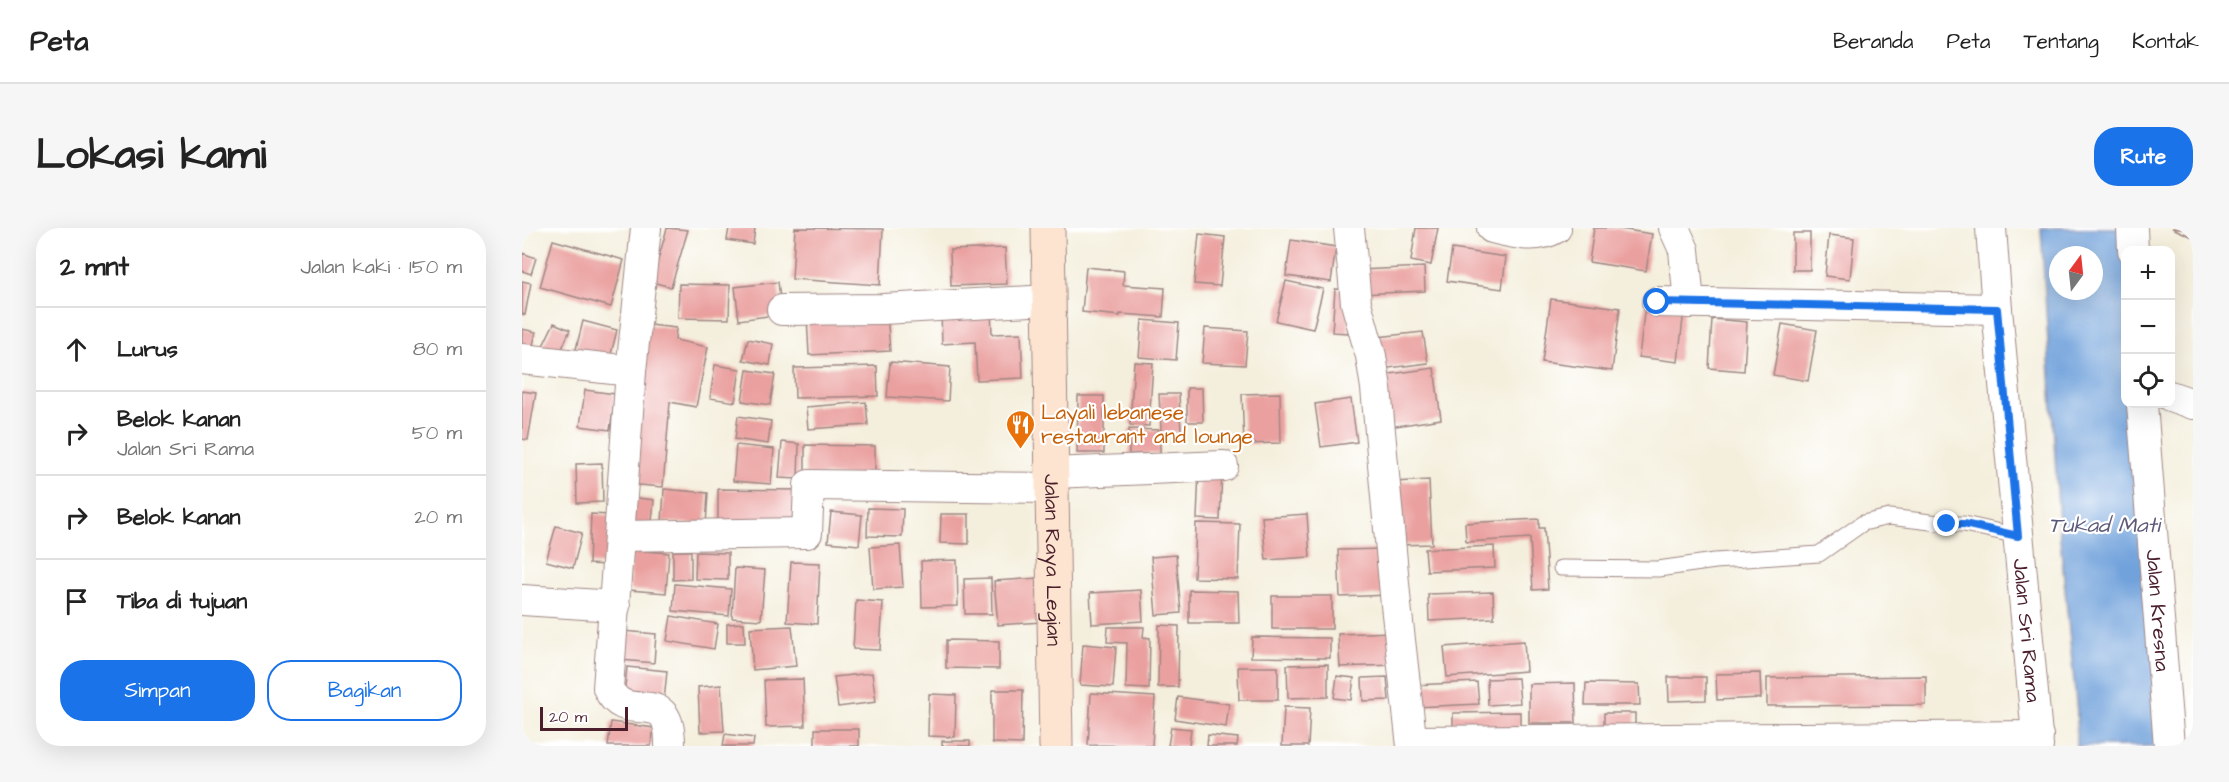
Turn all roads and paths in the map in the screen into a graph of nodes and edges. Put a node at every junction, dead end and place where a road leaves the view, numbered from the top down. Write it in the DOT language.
graph roads {
  1 [pos="646,228"];
  2 [pos="1048,228"];
  3 [pos="1349,228"];
  4 [pos="1492,228"];
  5 [pos="1556,228"];
  6 [pos="1674,228"];
  7 [pos="1991,228"];
  8 [pos="2132,228"];
  9 [pos="2133,246"];
  10 [pos="1049,300"];
  11 [pos="1657,302"];
  12 [pos="1689,303"];
  13 [pos="1997,309"];
  14 [pos="782,310"];
  15 [pos="522,359"];
  16 [pos="631,371"];
  17 [pos="2175,398"];
  18 [pos="2193,404"];
  19 [pos="2142,408"];
  20 [pos="1223,466"];
  21 [pos="1052,480"];
  22 [pos="620,536"];
  23 [pos="2018,536"];
  24 [pos="1561,568"];
  25 [pos="522,600"];
  26 [pos="615,606"];
  27 [pos="2038,741"];
  28 [pos="1412,744"];
  29 [pos="670,746"];
  30 [pos="1056,746"];
  31 [pos="2169,746"];
  1 -- 16 [label="street"];
  2 -- 10 [label="main road, Jalan Raya Legian"];
  3 -- 28 [label="street"];
  4 -- 5 [label="street"];
  6 -- 12 [label="street"];
  7 -- 13 [label="street, Jalan Sri Rama"];
  8 -- 9 [label="street"];
  10 -- 14 [label="street"];
  10 -- 21 [label="main road, Jalan Raya Legian"];
  11 -- 12 [label="street"];
  12 -- 13 [label="street"];
  13 -- 23 [label="street, Jalan Sri Rama"];
  15 -- 16 [label="street"];
  16 -- 22 [label="street"];
  17 -- 18 [label="street"];
  19 -- 31 [label="street, Jalan Kresna"];
  20 -- 21 [label="street"];
  21 -- 22 [label="street"];
  21 -- 30 [label="main road, Jalan Raya Legian"];
  22 -- 26 [label="street"];
  23 -- 24 [label="lane"];
  23 -- 27 [label="street, Jalan Sri Rama"];
  25 -- 26 [label="street"];
  26 -- 29 [label="street"];
  27 -- 28 [label="street"];
}
